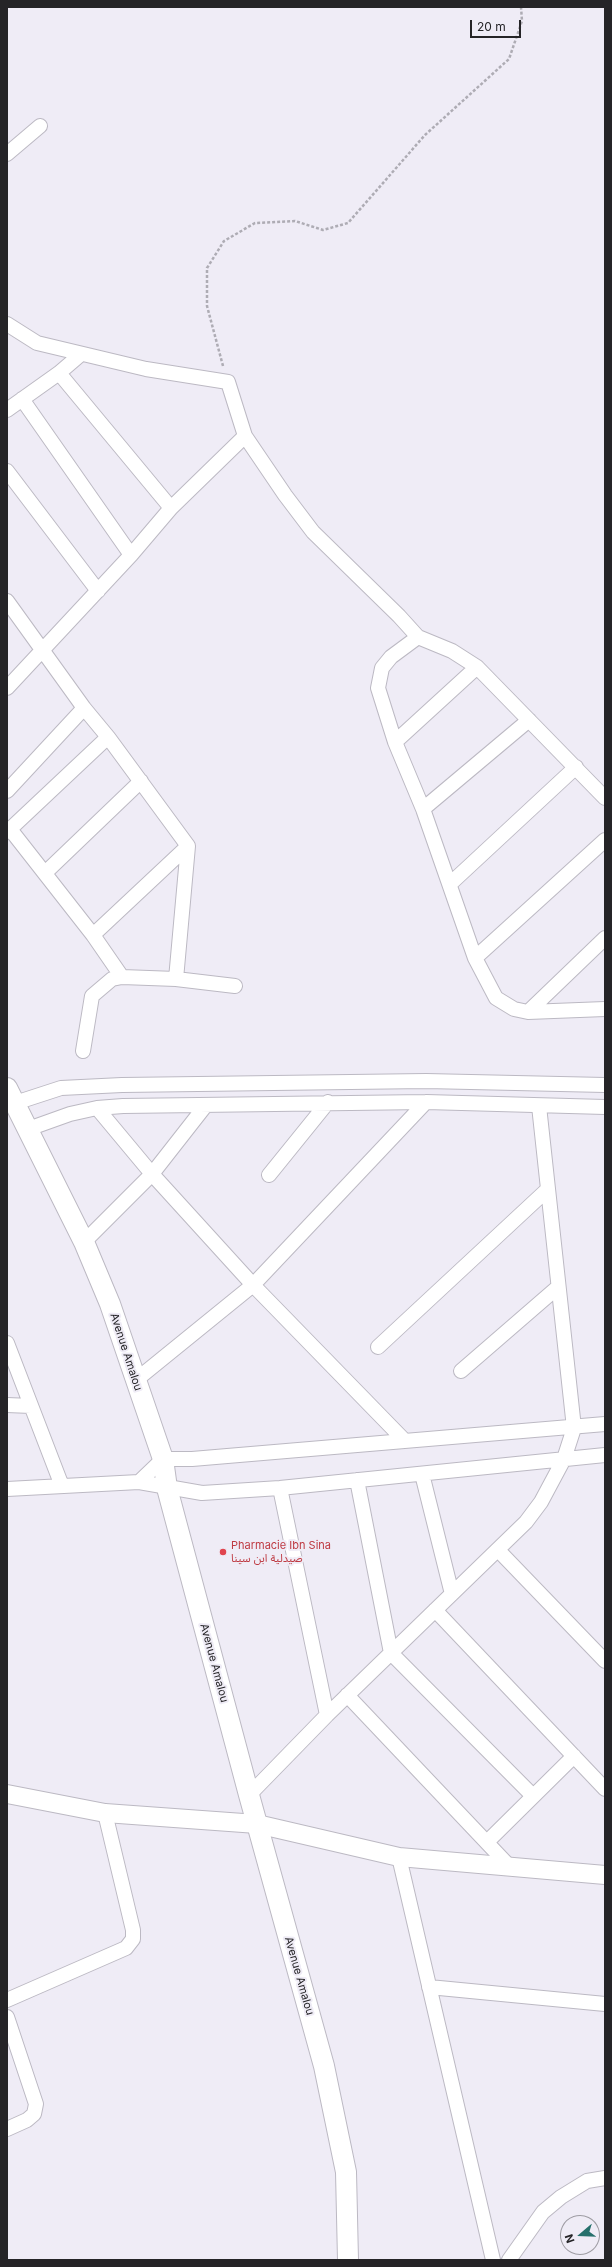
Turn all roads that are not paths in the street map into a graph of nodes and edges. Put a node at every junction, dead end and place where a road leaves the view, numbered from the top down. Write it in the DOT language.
graph roads {
  1 [pos="40,126"];
  2 [pos="7,154"];
  3 [pos="7,324"];
  4 [pos="80,355"];
  5 [pos="59,373"];
  6 [pos="22,399"];
  7 [pos="7,410"];
  8 [pos="245,436"];
  9 [pos="7,471"];
  10 [pos="171,508"];
  11 [pos="131,555"];
  12 [pos="98,591"];
  13 [pos="7,601"];
  14 [pos="418,637"];
  15 [pos="42,649"];
  16 [pos="478,667"];
  17 [pos="7,688"];
  18 [pos="84,708"];
  19 [pos="529,720"];
  20 [pos="108,737"];
  21 [pos="395,742"];
  22 [pos="576,767"];
  23 [pos="141,781"];
  24 [pos="7,791"];
  25 [pos="605,798"];
  26 [pos="423,809"];
  27 [pos="8,831"];
  28 [pos="605,840"];
  29 [pos="188,846"];
  30 [pos="45,873"];
  31 [pos="450,884"];
  32 [pos="93,936"];
  33 [pos="605,938"];
  34 [pos="475,958"];
  35 [pos="122,976"];
  36 [pos="176,979"];
  37 [pos="234,986"];
  38 [pos="605,1010"];
  39 [pos="528,1012"];
  40 [pos="83,1051"];
  41 [pos="605,1085"];
  42 [pos="10,1095"];
  43 [pos="328,1102"];
  44 [pos="426,1102"];
  45 [pos="206,1105"];
  46 [pos="539,1106"];
  47 [pos="605,1107"];
  48 [pos="97,1108"];
  49 [pos="28,1129"];
  50 [pos="152,1174"];
  51 [pos="270,1175"];
  52 [pos="548,1189"];
  53 [pos="84,1242"];
  54 [pos="253,1285"];
  55 [pos="558,1287"];
  56 [pos="7,1343"];
  57 [pos="378,1347"];
  58 [pos="461,1371"];
  59 [pos="136,1380"];
  60 [pos="7,1405"];
  61 [pos="31,1406"];
  62 [pos="605,1424"];
  63 [pos="574,1428"];
  64 [pos="404,1440"];
  65 [pos="604,1457"];
  66 [pos="163,1459"];
  67 [pos="564,1459"];
  68 [pos="422,1474"];
  69 [pos="357,1480"];
  70 [pos="139,1482"];
  71 [pos="62,1486"];
  72 [pos="167,1488"];
  73 [pos="280,1488"];
  74 [pos="7,1489"];
  75 [pos="498,1550"];
  76 [pos="452,1594"];
  77 [pos="435,1610"];
  78 [pos="391,1653"];
  79 [pos="605,1661"];
  80 [pos="348,1696"];
  81 [pos="327,1715"];
  82 [pos="574,1756"];
  83 [pos="605,1789"];
  84 [pos="7,1794"];
  85 [pos="249,1795"];
  86 [pos="533,1796"];
  87 [pos="105,1812"];
  88 [pos="257,1824"];
  89 [pos="487,1842"];
  90 [pos="399,1857"];
  91 [pos="510,1867"];
  92 [pos="605,1876"];
  93 [pos="429,1987"];
  94 [pos="7,2000"];
  95 [pos="605,2004"];
  96 [pos="7,2017"];
  97 [pos="7,2129"];
  98 [pos="605,2178"];
  99 [pos="348,2260"];
  100 [pos="493,2260"];
  101 [pos="509,2260"];
  1 -- 2 [label="street"];
  3 -- 4 [label="street"];
  4 -- 5 [label="street"];
  4 -- 8 [label="street"];
  5 -- 6 [label="street"];
  5 -- 10 [label="street"];
  6 -- 7 [label="street"];
  6 -- 11 [label="street"];
  8 -- 10 [label="street"];
  8 -- 14 [label="street"];
  9 -- 12 [label="street"];
  10 -- 11 [label="street"];
  11 -- 12 [label="street"];
  12 -- 15 [label="street"];
  13 -- 15 [label="street"];
  14 -- 16 [label="street"];
  14 -- 21 [label="street"];
  15 -- 17 [label="street"];
  15 -- 18 [label="street"];
  16 -- 19 [label="street"];
  16 -- 21 [label="street"];
  18 -- 20 [label="street"];
  18 -- 24 [label="street"];
  19 -- 22 [label="street"];
  19 -- 26 [label="street"];
  20 -- 23 [label="street"];
  20 -- 27 [label="street"];
  21 -- 26 [label="street"];
  22 -- 25 [label="street"];
  22 -- 31 [label="street"];
  23 -- 29 [label="street"];
  23 -- 30 [label="street"];
  26 -- 31 [label="street"];
  27 -- 30 [label="street"];
  28 -- 34 [label="street"];
  29 -- 32 [label="street"];
  29 -- 36 [label="street"];
  30 -- 32 [label="street"];
  31 -- 34 [label="street"];
  32 -- 35 [label="street"];
  33 -- 39 [label="street"];
  34 -- 39 [label="street"];
  35 -- 36 [label="street"];
  35 -- 40 [label="street"];
  36 -- 37 [label="street"];
  38 -- 39 [label="street"];
  41 -- 42 [label="street"];
  42 -- 49 [label="main road, Avenue Amalou"];
  43 -- 44 [label="street"];
  43 -- 45 [label="street"];
  43 -- 51 [label="street"];
  44 -- 46 [label="street"];
  44 -- 54 [label="street"];
  45 -- 48 [label="street"];
  45 -- 50 [label="street"];
  46 -- 47 [label="street"];
  46 -- 52 [label="street"];
  48 -- 49 [label="street"];
  48 -- 50 [label="street"];
  49 -- 53 [label="main road, Avenue Amalou"];
  50 -- 53 [label="street"];
  50 -- 54 [label="street"];
  52 -- 55 [label="street"];
  52 -- 57 [label="street"];
  53 -- 59 [label="main road, Avenue Amalou"];
  54 -- 59 [label="street"];
  54 -- 64 [label="street"];
  55 -- 58 [label="street"];
  55 -- 63 [label="street"];
  56 -- 61 [label="street"];
  59 -- 66 [label="main road, Avenue Amalou"];
  60 -- 61 [label="street"];
  61 -- 71 [label="street"];
  62 -- 63 [label="street"];
  63 -- 64 [label="street"];
  63 -- 67 [label="street"];
  64 -- 66 [label="street"];
  65 -- 67 [label="street"];
  66 -- 70 [label="street"];
  66 -- 72 [label="main road, Avenue Amalou"];
  67 -- 68 [label="street"];
  67 -- 75 [label="street"];
  68 -- 69 [label="street"];
  68 -- 76 [label="street"];
  69 -- 73 [label="street"];
  69 -- 78 [label="street"];
  70 -- 71 [label="street"];
  70 -- 72 [label="street"];
  71 -- 74 [label="street"];
  72 -- 73 [label="street"];
  72 -- 85 [label="main road, Avenue Amalou"];
  73 -- 81 [label="street"];
  75 -- 76 [label="street"];
  75 -- 79 [label="street"];
  76 -- 77 [label="street"];
  77 -- 78 [label="street"];
  77 -- 82 [label="street"];
  78 -- 80 [label="street"];
  78 -- 86 [label="street"];
  80 -- 81 [label="street"];
  80 -- 89 [label="street"];
  81 -- 85 [label="street"];
  82 -- 83 [label="street"];
  82 -- 86 [label="street"];
  84 -- 87 [label="street"];
  85 -- 88 [label="main road, Avenue Amalou"];
  86 -- 89 [label="street"];
  87 -- 88 [label="street"];
  87 -- 94 [label="street"];
  88 -- 90 [label="street"];
  88 -- 99 [label="main road, Avenue Amalou"];
  89 -- 91 [label="street"];
  90 -- 91 [label="street"];
  90 -- 93 [label="street"];
  91 -- 92 [label="street"];
  93 -- 95 [label="street"];
  93 -- 100 [label="street"];
  96 -- 97 [label="street"];
  98 -- 101 [label="street"];
}
